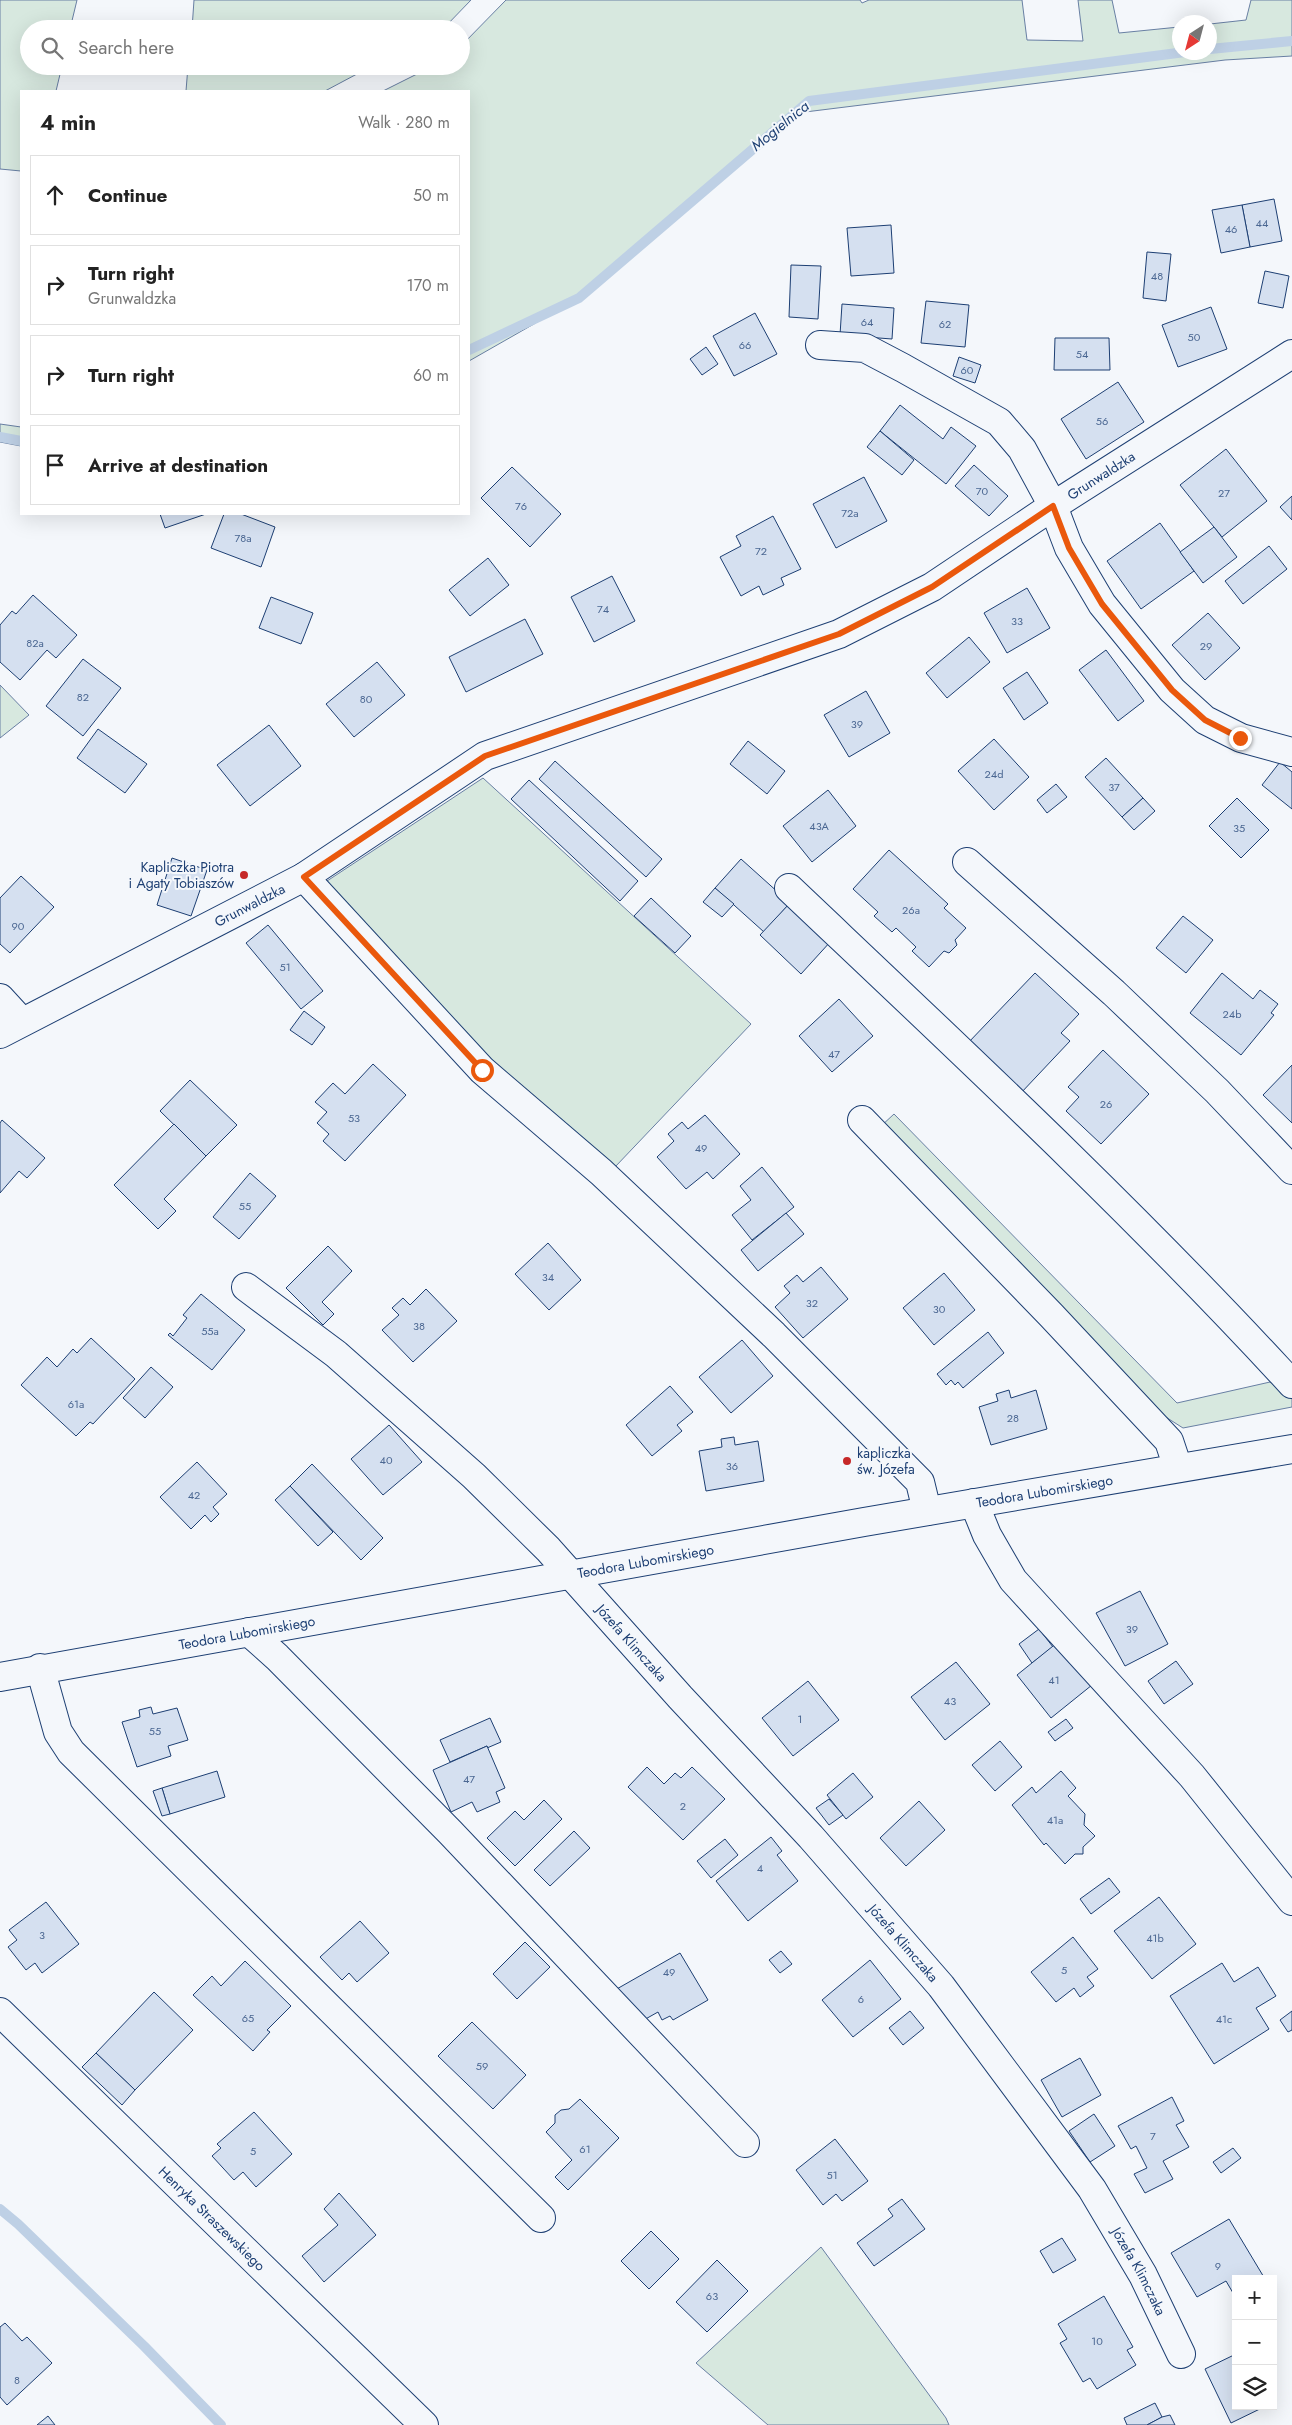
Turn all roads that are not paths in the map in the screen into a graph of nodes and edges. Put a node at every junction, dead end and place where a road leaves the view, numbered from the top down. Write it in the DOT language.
graph roads {
  1 [pos="820,345"];
  2 [pos="1292,354"];
  3 [pos="1053,506"];
  4 [pos="1292,752"];
  5 [pos="967,862"];
  6 [pos="304,877"];
  7 [pos="789,888"];
  8 [pos="0,998"];
  9 [pos="11,1028"];
  10 [pos="862,1120"];
  11 [pos="1292,1170"];
  12 [pos="246,1288"];
  13 [pos="1292,1384"];
  14 [pos="1292,1448"];
  15 [pos="1178,1468"];
  16 [pos="974,1503"];
  17 [pos="927,1511"];
  18 [pos="570,1575"];
  19 [pos="249,1632"];
  20 [pos="40,1668"];
  21 [pos="0,1677"];
  22 [pos="1292,1901"];
  23 [pos="0,2012"];
  24 [pos="746,2143"];
  25 [pos="541,2218"];
  26 [pos="1181,2354"];
  27 [pos="424,2425"];
  1 -- 3 [label="main road"];
  2 -- 3 [label="main road, Grunwaldzka"];
  3 -- 4 [label="main road"];
  3 -- 6 [label="main road, Grunwaldzka"];
  5 -- 11 [label="main road"];
  6 -- 9 [label="main road, Grunwaldzka"];
  6 -- 17 [label="main road"];
  7 -- 13 [label="main road"];
  8 -- 9 [label="main road, Grunwaldzka"];
  10 -- 15 [label="main road"];
  12 -- 18 [label="main road, Józefa Klimczaka"];
  14 -- 15 [label="main road, Teodora Lubomirskiego"];
  15 -- 16 [label="main road, Teodora Lubomirskiego"];
  16 -- 17 [label="main road, Teodora Lubomirskiego"];
  16 -- 22 [label="main road"];
  17 -- 18 [label="main road, Teodora Lubomirskiego"];
  18 -- 19 [label="main road, Teodora Lubomirskiego"];
  18 -- 26 [label="main road, Józefa Klimczaka"];
  19 -- 20 [label="main road, Teodora Lubomirskiego"];
  19 -- 24 [label="main road"];
  20 -- 21 [label="main road, Teodora Lubomirskiego"];
  20 -- 25 [label="main road"];
  23 -- 27 [label="main road, Henryka Straszewskiego"];
}
